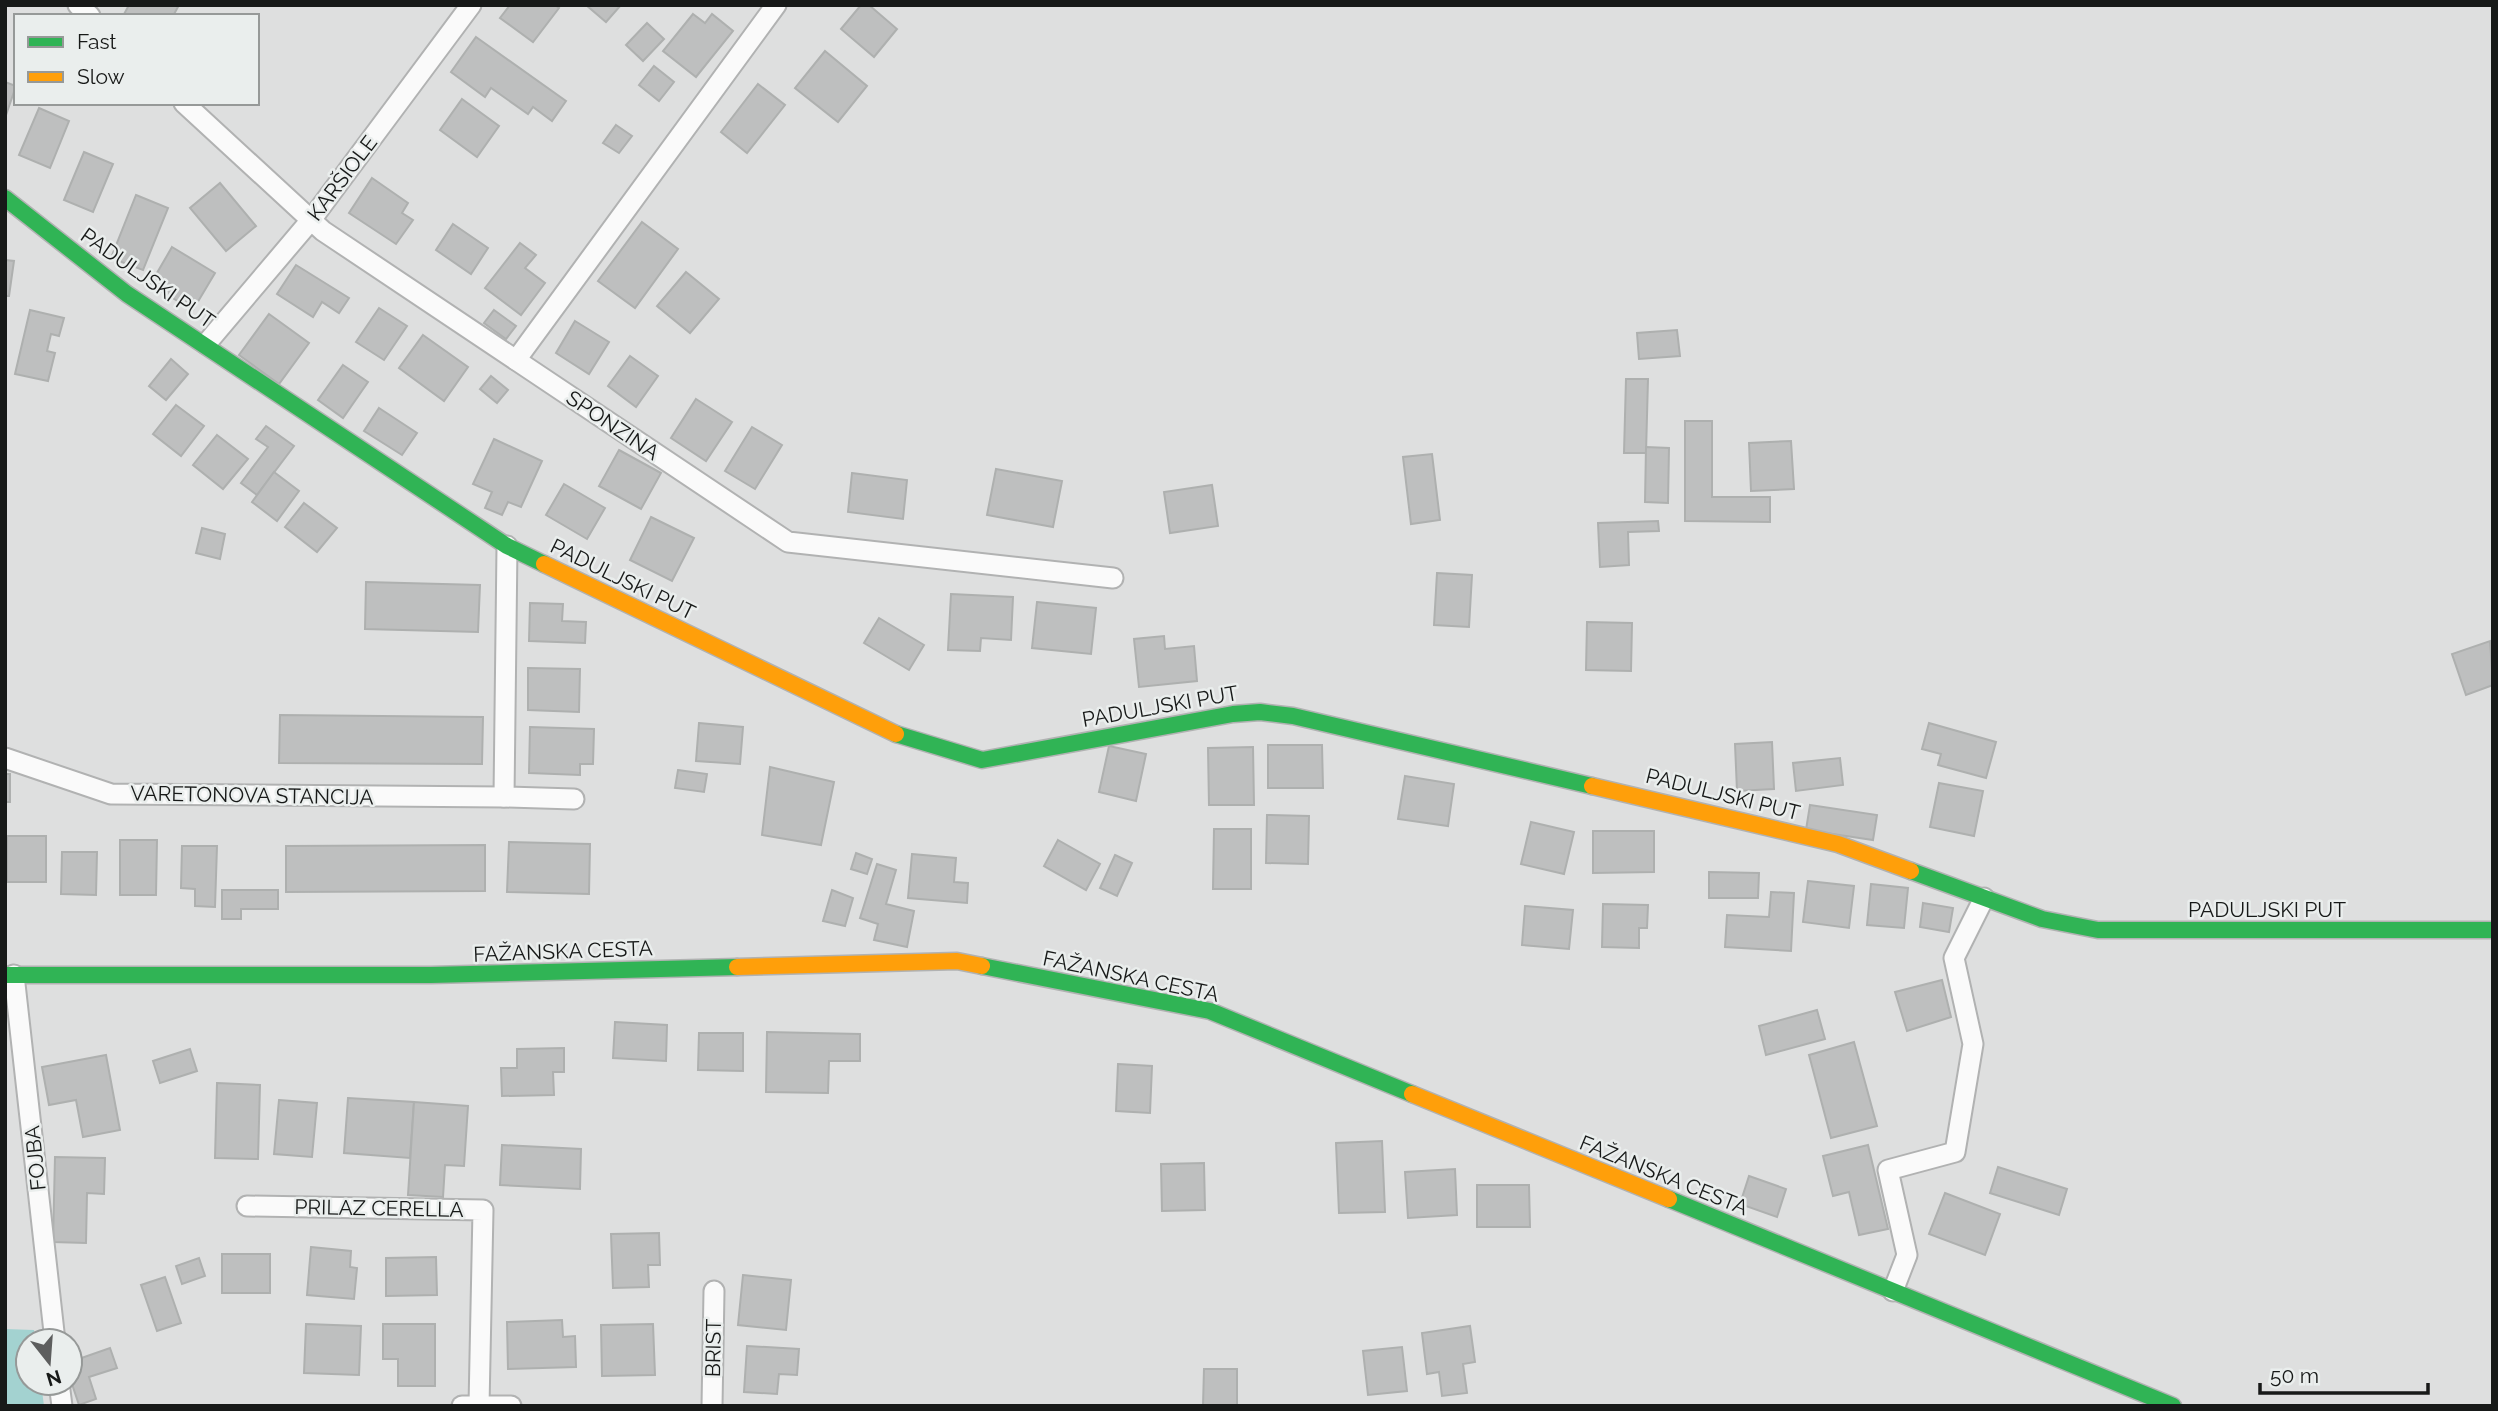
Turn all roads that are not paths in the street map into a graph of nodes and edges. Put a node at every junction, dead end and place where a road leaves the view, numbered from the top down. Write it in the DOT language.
graph roads {
  1 [pos="471,5"];
  2 [pos="776,5"];
  3 [pos="186,105"];
  4 [pos="5,198"];
  5 [pos="311,220"];
  6 [pos="206,344"];
  7 [pos="516,360"];
  8 [pos="506,546"];
  9 [pos="1113,578"];
  10 [pos="5,758"];
  11 [pos="504,797"];
  12 [pos="574,799"];
  13 [pos="1983,898"];
  14 [pos="2493,930"];
  15 [pos="10,975"];
  16 [pos="247,1206"];
  17 [pos="714,1291"];
  18 [pos="1893,1291"];
  19 [pos="53,1327"];
  20 [pos="462,1406"];
  21 [pos="480,1406"];
  22 [pos="511,1406"];
  23 [pos="712,1406"];
  24 [pos="2172,1406"];
  1 -- 5 [label="street, KARŠIOLE"];
  2 -- 7 [label="street"];
  3 -- 5 [label="street, SPONZINA"];
  4 -- 6 [label="street, PADULJSKI PUT"];
  5 -- 6 [label="street, KARŠIOLE"];
  5 -- 7 [label="street, SPONZINA"];
  6 -- 8 [label="street, PADULJSKI PUT"];
  7 -- 9 [label="street, SPONZINA"];
  8 -- 11 [label="street"];
  8 -- 13 [label="street, PADULJSKI PUT"];
  10 -- 11 [label="street, VARETONOVA STANCIJA"];
  11 -- 12 [label="street, VARETONOVA STANCIJA"];
  13 -- 14 [label="street, PADULJSKI PUT"];
  13 -- 18 [label="street"];
  15 -- 18 [label="street, FAŽANSKA CESTA"];
  15 -- 19 [label="street, FOJBA"];
  16 -- 21 [label="street, PRILAZ CERELLA"];
  17 -- 23 [label="street, BRIST"];
  18 -- 24 [label="street, FAŽANSKA CESTA"];
  20 -- 21 [label="street"];
  21 -- 22 [label="street"];
}
